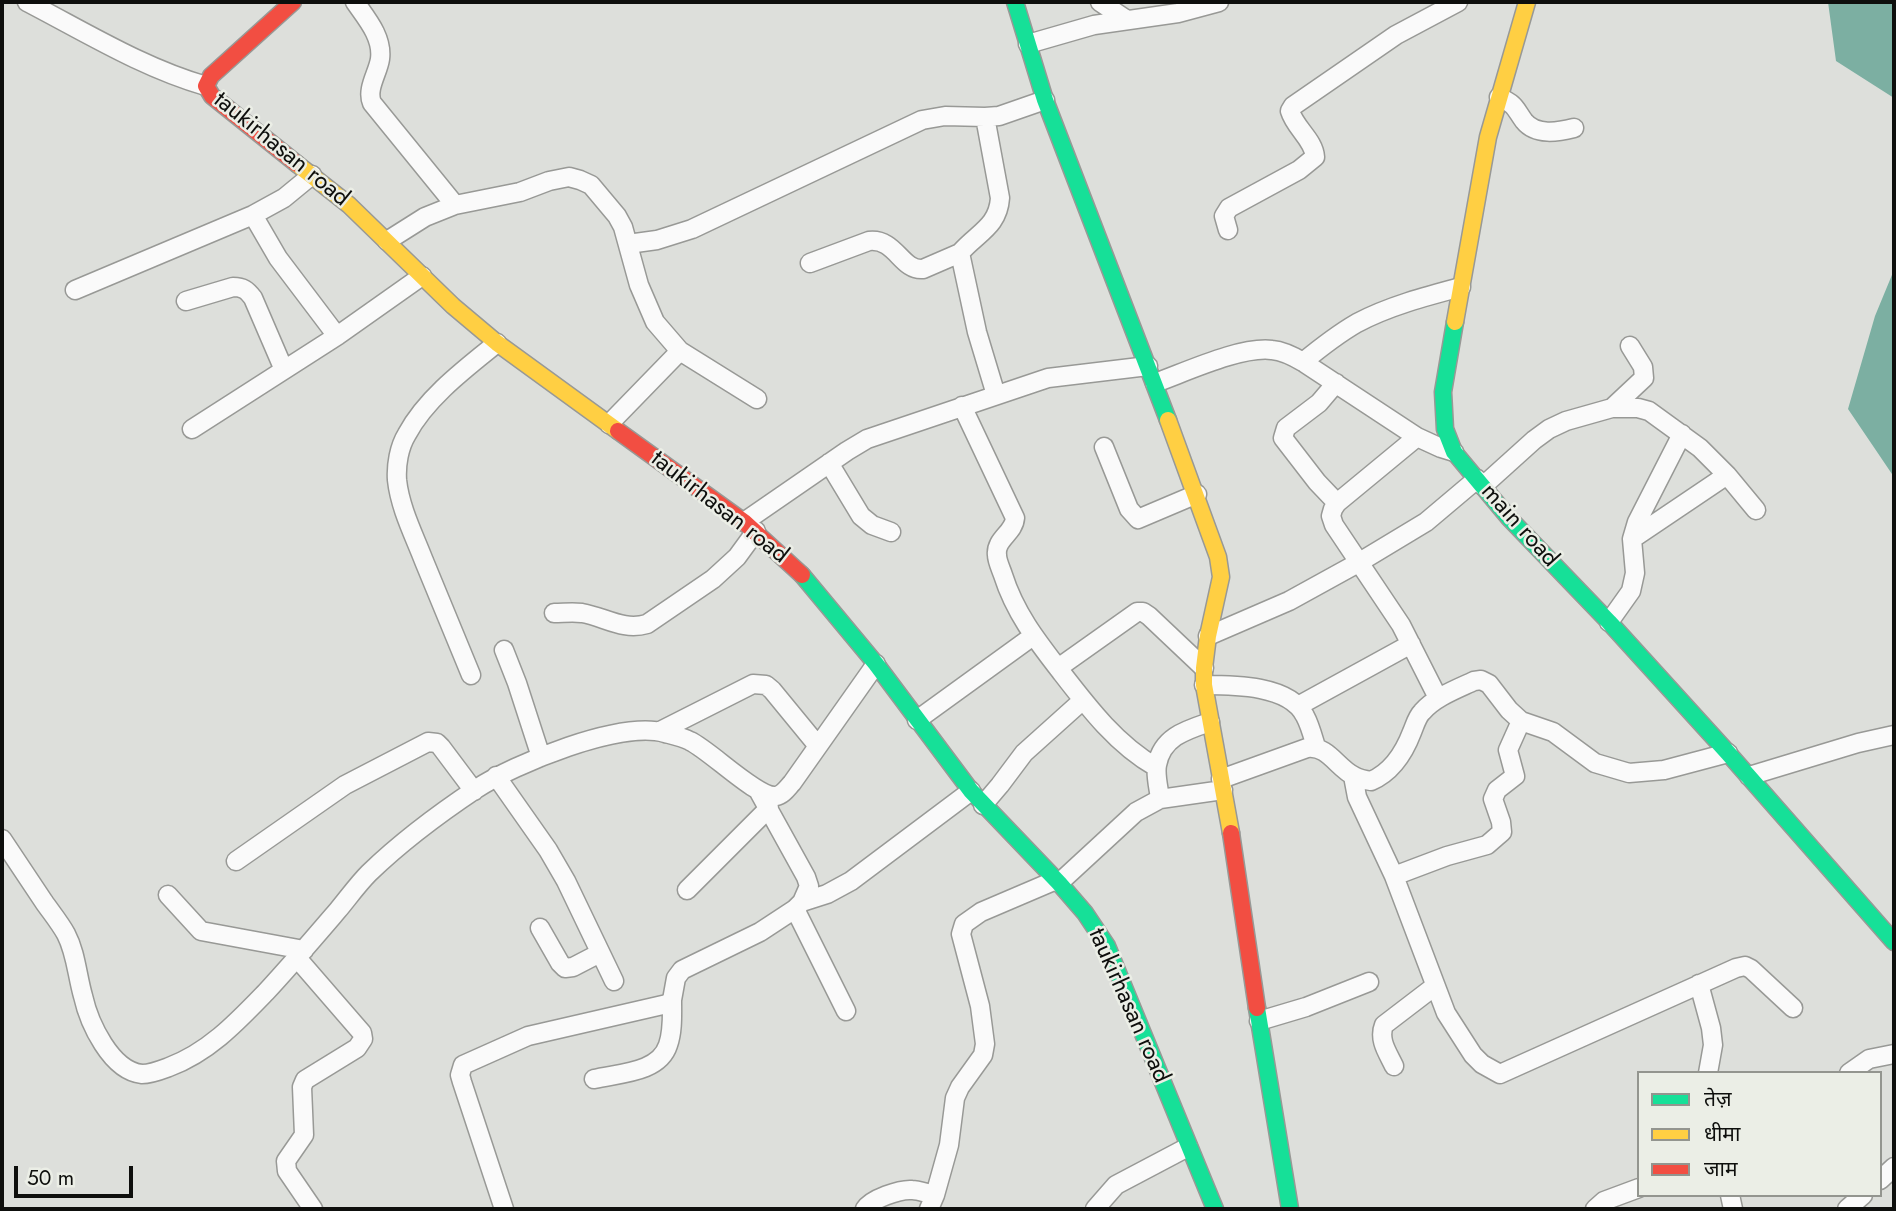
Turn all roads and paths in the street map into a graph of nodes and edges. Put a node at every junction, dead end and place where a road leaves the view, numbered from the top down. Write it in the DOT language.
graph roads {
  1 [pos="27,2"];
  2 [pos="293,2"];
  3 [pos="355,2"];
  4 [pos="1015,2"];
  5 [pos="1100,2"];
  6 [pos="1219,2"];
  7 [pos="1458,2"];
  8 [pos="1527,2"];
  9 [pos="1127,20"];
  10 [pos="1028,44"];
  11 [pos="206,86"];
  12 [pos="1499,97"];
  13 [pos="1045,100"];
  14 [pos="985,117"];
  15 [pos="1574,128"];
  16 [pos="312,174"];
  17 [pos="455,205"];
  18 [pos="253,215"];
  19 [pos="1228,230"];
  20 [pos="387,241"];
  21 [pos="628,244"];
  22 [pos="960,253"];
  23 [pos="810,263"];
  24 [pos="422,276"];
  25 [pos="1461,287"];
  26 [pos="75,290"];
  27 [pos="186,301"];
  28 [pos="337,335"];
  29 [pos="497,343"];
  30 [pos="1630,346"];
  31 [pos="680,351"];
  32 [pos="1303,362"];
  33 [pos="1148,366"];
  34 [pos="284,370"];
  35 [pos="1155,383"];
  36 [pos="1336,383"];
  37 [pos="996,395"];
  38 [pos="757,399"];
  39 [pos="962,406"];
  40 [pos="1612,408"];
  41 [pos="609,424"];
  42 [pos="192,429"];
  43 [pos="1682,434"];
  44 [pos="1417,437"];
  45 [pos="1104,447"];
  46 [pos="1454,452"];
  47 [pos="829,463"];
  48 [pos="1727,475"];
  49 [pos="1480,483"];
  50 [pos="1196,494"];
  51 [pos="1337,503"];
  52 [pos="1756,510"];
  53 [pos="750,526"];
  54 [pos="891,532"];
  55 [pos="1632,539"];
  56 [pos="1358,563"];
  57 [pos="554,613"];
  58 [pos="1609,622"];
  59 [pos="1033,636"];
  60 [pos="1208,636"];
  61 [pos="1411,644"];
  62 [pos="504,650"];
  63 [pos="876,664"];
  64 [pos="1058,668"];
  65 [pos="471,675"];
  66 [pos="1204,677"];
  67 [pos="1438,698"];
  68 [pos="1083,700"];
  69 [pos="1298,706"];
  70 [pos="917,720"];
  71 [pos="1521,721"];
  72 [pos="1210,722"];
  73 [pos="660,731"];
  74 [pos="1894,735"];
  75 [pos="818,746"];
  76 [pos="1316,747"];
  77 [pos="1728,753"];
  78 [pos="541,757"];
  79 [pos="1156,766"];
  80 [pos="496,776"];
  81 [pos="1353,776"];
  82 [pos="1749,776"];
  83 [pos="1222,785"];
  84 [pos="474,791"];
  85 [pos="971,791"];
  86 [pos="759,792"];
  87 [pos="1160,799"];
  88 [pos="983,805"];
  89 [pos="769,808"];
  90 [pos="2,839"];
  91 [pos="236,861"];
  92 [pos="1394,876"];
  93 [pos="1058,881"];
  94 [pos="687,890"];
  95 [pos="168,895"];
  96 [pos="798,906"];
  97 [pos="540,928"];
  98 [pos="1894,942"];
  99 [pos="600,953"];
  100 [pos="300,954"];
  101 [pos="614,981"];
  102 [pos="1369,982"];
  103 [pos="1699,984"];
  104 [pos="1435,986"];
  105 [pos="672,1000"];
  106 [pos="1793,1008"];
  107 [pos="846,1011"];
  108 [pos="1259,1021"];
  109 [pos="1894,1054"];
  110 [pos="1394,1066"];
  111 [pos="1708,1071"];
  112 [pos="1852,1071"];
  113 [pos="594,1079"];
  114 [pos="1188,1147"];
  115 [pos="1637,1189"];
  116 [pos="932,1202"];
  117 [pos="313,1209"];
  118 [pos="504,1209"];
  119 [pos="865,1209"];
  120 [pos="1096,1209"];
  121 [pos="1214,1209"];
  122 [pos="1290,1209"];
  123 [pos="1595,1209"];
  1 -- 11 [label="street"];
  2 -- 11 [label="street, taukirhasan road"];
  3 -- 17 [label="street"];
  4 -- 10 [label="street"];
  5 -- 9 [label="street"];
  6 -- 9 [label="street"];
  7 -- 19 [label="street"];
  8 -- 12 [label="street, main road"];
  9 -- 10 [label="street"];
  10 -- 13 [label="street"];
  11 -- 16 [label="street, taukirhasan road"];
  12 -- 15 [label="street"];
  12 -- 25 [label="street, main road"];
  13 -- 14 [label="street"];
  13 -- 33 [label="street"];
  14 -- 21 [label="street"];
  14 -- 22 [label="street"];
  16 -- 18 [label="street"];
  16 -- 20 [label="street, taukirhasan road"];
  17 -- 20 [label="street"];
  17 -- 21 [label="street"];
  18 -- 26 [label="street"];
  18 -- 28 [label="street"];
  20 -- 24 [label="street, taukirhasan road"];
  21 -- 31 [label="street"];
  22 -- 23 [label="street"];
  22 -- 37 [label="street"];
  24 -- 28 [label="street"];
  24 -- 29 [label="street, taukirhasan road"];
  25 -- 32 [label="street"];
  25 -- 46 [label="street, main road"];
  27 -- 34 [label="street"];
  28 -- 34 [label="street"];
  29 -- 41 [label="street, taukirhasan road"];
  29 -- 65 [label="street"];
  30 -- 40 [label="street"];
  31 -- 38 [label="street"];
  31 -- 41 [label="street"];
  32 -- 35 [label="street"];
  32 -- 36 [label="street"];
  33 -- 35 [label="street"];
  33 -- 37 [label="street"];
  34 -- 42 [label="street"];
  35 -- 50 [label="street"];
  36 -- 44 [label="street"];
  36 -- 51 [label="street"];
  37 -- 39 [label="street"];
  39 -- 47 [label="street"];
  39 -- 59 [label="street"];
  40 -- 43 [label="street"];
  40 -- 49 [label="street"];
  41 -- 53 [label="street, taukirhasan road"];
  43 -- 48 [label="street"];
  43 -- 55 [label="street"];
  44 -- 46 [label="street"];
  44 -- 51 [label="street"];
  45 -- 50 [label="street"];
  46 -- 49 [label="street, main road"];
  47 -- 53 [label="street"];
  47 -- 54 [label="street"];
  48 -- 52 [label="street"];
  48 -- 55 [label="street"];
  49 -- 56 [label="street"];
  49 -- 58 [label="street, main road"];
  50 -- 60 [label="street"];
  51 -- 56 [label="street"];
  53 -- 57 [label="street"];
  53 -- 63 [label="street, taukirhasan road"];
  55 -- 58 [label="street"];
  56 -- 60 [label="street"];
  56 -- 61 [label="street"];
  58 -- 77 [label="street, main road"];
  59 -- 64 [label="street"];
  59 -- 70 [label="street"];
  60 -- 66 [label="street"];
  61 -- 67 [label="street"];
  61 -- 69 [label="street"];
  62 -- 78 [label="street"];
  63 -- 70 [label="street, taukirhasan road"];
  63 -- 75 [label="street"];
  64 -- 66 [label="street"];
  64 -- 68 [label="street"];
  66 -- 69 [label="street"];
  66 -- 72 [label="street"];
  67 -- 71 [label="street"];
  67 -- 81 [label="street"];
  68 -- 79 [label="street"];
  68 -- 88 [label="street"];
  69 -- 76 [label="street"];
  70 -- 85 [label="street, taukirhasan road"];
  71 -- 77 [label="street"];
  71 -- 92 [label="street"];
  72 -- 79 [label="street"];
  72 -- 83 [label="street"];
  73 -- 75 [label="street"];
  73 -- 78 [label="street"];
  73 -- 86 [label="street"];
  74 -- 82 [label="street"];
  75 -- 86 [label="street"];
  76 -- 81 [label="street"];
  76 -- 83 [label="street"];
  77 -- 82 [label="street, main road"];
  78 -- 80 [label="street"];
  79 -- 87 [label="street"];
  80 -- 84 [label="street"];
  80 -- 99 [label="street"];
  81 -- 92 [label="street"];
  82 -- 98 [label="street, main road"];
  83 -- 87 [label="street"];
  83 -- 108 [label="street"];
  84 -- 91 [label="street"];
  84 -- 100 [label="street"];
  85 -- 88 [label="street, taukirhasan road"];
  85 -- 96 [label="street"];
  86 -- 89 [label="street"];
  87 -- 93 [label="street"];
  88 -- 93 [label="street, taukirhasan road"];
  89 -- 94 [label="street"];
  89 -- 96 [label="street"];
  90 -- 100 [label="street"];
  92 -- 104 [label="street"];
  93 -- 114 [label="street, taukirhasan road"];
  93 -- 116 [label="street"];
  95 -- 100 [label="street"];
  96 -- 105 [label="street"];
  96 -- 107 [label="street"];
  97 -- 99 [label="street"];
  99 -- 101 [label="street"];
  100 -- 117 [label="street"];
  102 -- 108 [label="street"];
  103 -- 104 [label="street"];
  103 -- 106 [label="street"];
  103 -- 111 [label="street"];
  104 -- 110 [label="street"];
  105 -- 113 [label="street"];
  105 -- 118 [label="street"];
  108 -- 122 [label="street"];
  109 -- 112 [label="street"];
  114 -- 120 [label="street"];
  114 -- 121 [label="street, taukirhasan road"];
  115 -- 123 [label="street"];
  116 -- 119 [label="street"];
}
